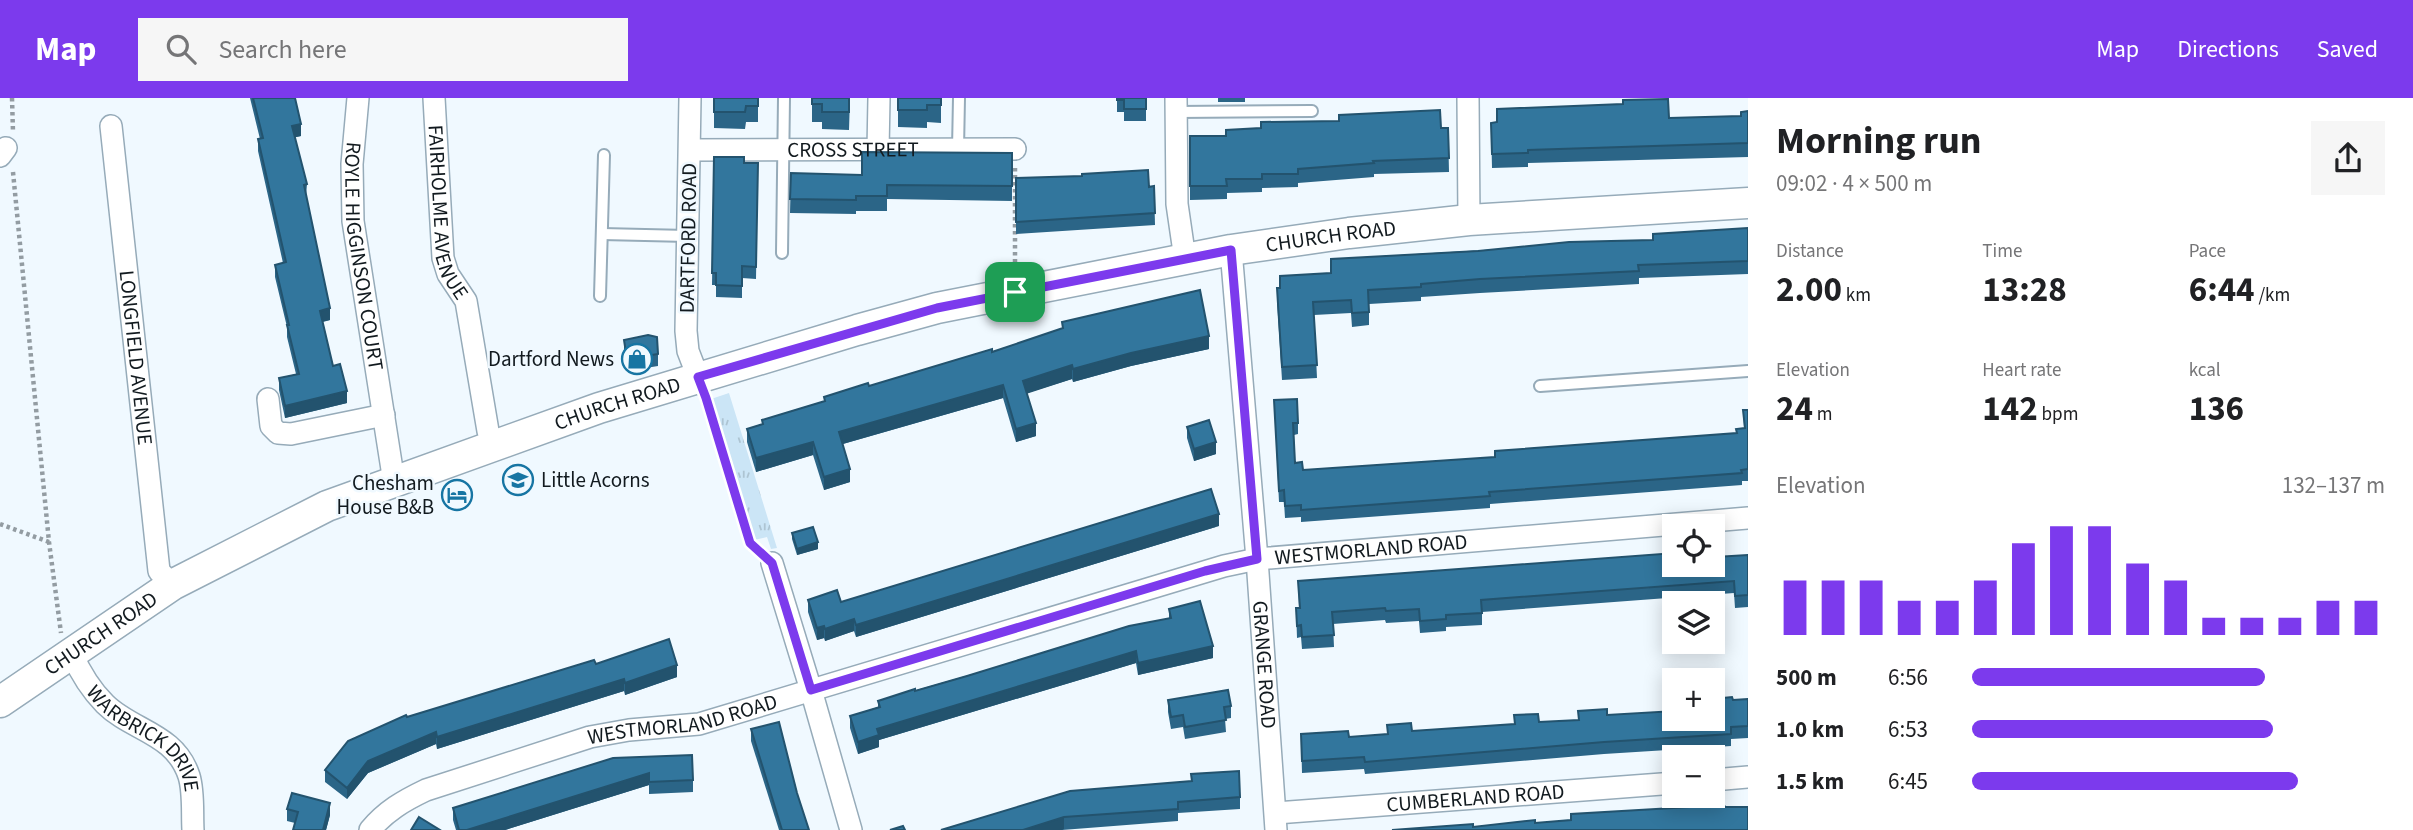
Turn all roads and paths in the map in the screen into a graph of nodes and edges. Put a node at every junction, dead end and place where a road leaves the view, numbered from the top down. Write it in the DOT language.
graph roads {
  1 [pos="12,98"];
  2 [pos="358,98"];
  3 [pos="434,98"];
  4 [pos="690,98"];
  5 [pos="784,98"];
  6 [pos="879,98"];
  7 [pos="959,98"];
  8 [pos="1468,98"];
  9 [pos="1176,105"];
  10 [pos="1312,111"];
  11 [pos="111,126"];
  12 [pos="958,149"];
  13 [pos="1015,149"];
  14 [pos="690,150"];
  15 [pos="783,150"];
  16 [pos="878,150"];
  17 [pos="604,155"];
  18 [pos="6,157"];
  19 [pos="1748,203"];
  20 [pos="1469,220"];
  21 [pos="602,234"];
  22 [pos="688,236"];
  23 [pos="1231,250"];
  24 [pos="782,253"];
  25 [pos="1185,258"];
  26 [pos="1015,292"];
  27 [pos="600,296"];
  28 [pos="1748,371"];
  29 [pos="698,377"];
  30 [pos="1540,386"];
  31 [pos="268,399"];
  32 [pos="384,415"];
  33 [pos="495,446"];
  34 [pos="394,482"];
  35 [pos="1748,518"];
  36 [pos="0,524"];
  37 [pos="49,542"];
  38 [pos="1257,559"];
  39 [pos="772,563"];
  40 [pos="172,585"];
  41 [pos="72,654"];
  42 [pos="811,690"];
  43 [pos="0,702"];
  44 [pos="1748,777"];
  45 [pos="1725,779"];
  46 [pos="1662,784"];
  47 [pos="1276,822"];
  48 [pos="193,830"];
  49 [pos="370,830"];
  50 [pos="850,830"];
  1 -- 18 [label="path"];
  2 -- 32 [label="street, ROYLE HIGGINSON COURT"];
  3 -- 33 [label="street, FAIRHOLME AVENUE"];
  4 -- 14 [label="street, DARTFORD ROAD"];
  5 -- 15 [label="lane"];
  6 -- 16 [label="street"];
  7 -- 12 [label="lane"];
  8 -- 20 [label="street"];
  9 -- 10 [label="lane"];
  9 -- 25 [label="street"];
  11 -- 40 [label="street, LONGFIELD AVENUE"];
  12 -- 13 [label="street, CROSS STREET"];
  12 -- 16 [label="street, CROSS STREET"];
  13 -- 26 [label="path"];
  14 -- 15 [label="street, CROSS STREET"];
  14 -- 22 [label="street, DARTFORD ROAD"];
  15 -- 16 [label="street, CROSS STREET"];
  15 -- 24 [label="lane"];
  17 -- 21 [label="lane"];
  18 -- 37 [label="path"];
  19 -- 20 [label="main road, CHURCH ROAD"];
  20 -- 23 [label="main road, CHURCH ROAD"];
  21 -- 22 [label="lane"];
  21 -- 27 [label="lane"];
  22 -- 29 [label="street, DARTFORD ROAD"];
  23 -- 25 [label="main road, CHURCH ROAD"];
  23 -- 38 [label="street, GRANGE ROAD"];
  25 -- 26 [label="main road, CHURCH ROAD"];
  26 -- 29 [label="main road, CHURCH ROAD"];
  28 -- 30 [label="lane"];
  29 -- 33 [label="main road, CHURCH ROAD"];
  29 -- 39 [label="path"];
  31 -- 32 [label="street"];
  32 -- 34 [label="street, ROYLE HIGGINSON COURT"];
  33 -- 34 [label="main road, CHURCH ROAD"];
  34 -- 40 [label="main road, CHURCH ROAD"];
  35 -- 38 [label="street, WESTMORLAND ROAD"];
  36 -- 37 [label="path"];
  37 -- 41 [label="path"];
  38 -- 42 [label="street, WESTMORLAND ROAD"];
  38 -- 47 [label="street, GRANGE ROAD"];
  39 -- 42 [label="street"];
  40 -- 41 [label="main road, CHURCH ROAD"];
  41 -- 43 [label="main road, CHURCH ROAD"];
  41 -- 48 [label="street, WARBRICK DRIVE"];
  42 -- 49 [label="street, WESTMORLAND ROAD"];
  42 -- 50 [label="street"];
  44 -- 45 [label="street"];
  46 -- 47 [label="street, CUMBERLAND ROAD"];
}
